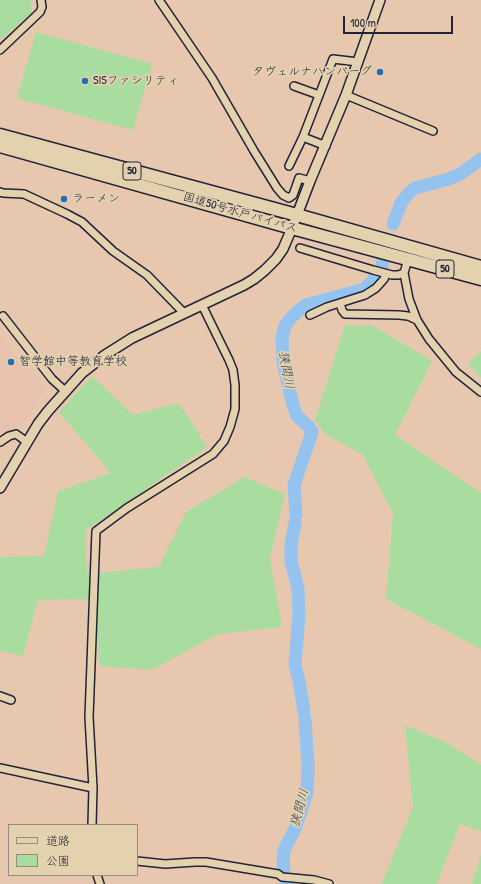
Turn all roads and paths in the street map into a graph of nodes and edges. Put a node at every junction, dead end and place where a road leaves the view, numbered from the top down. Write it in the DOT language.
graph roads {
  1 [pos="41,0"];
  2 [pos="159,0"];
  3 [pos="380,0"];
  4 [pos="0,50"];
  5 [pos="358,62"];
  6 [pos="294,86"];
  7 [pos="319,96"];
  8 [pos="346,96"];
  9 [pos="433,131"];
  10 [pos="0,134"];
  11 [pos="303,137"];
  12 [pos="0,146"];
  13 [pos="326,146"];
  14 [pos="289,166"];
  15 [pos="310,181"];
  16 [pos="0,192"];
  17 [pos="297,215"];
  18 [pos="292,228"];
  19 [pos="300,248"];
  20 [pos="408,259"];
  21 [pos="481,267"];
  22 [pos="404,273"];
  23 [pos="386,274"];
  24 [pos="481,279"];
  25 [pos="340,303"];
  26 [pos="202,305"];
  27 [pos="184,313"];
  28 [pos="310,315"];
  29 [pos="3,316"];
  30 [pos="418,320"];
  31 [pos="65,391"];
  32 [pos="481,392"];
  33 [pos="0,442"];
  34 [pos="27,442"];
  35 [pos="0,488"];
  36 [pos="0,696"];
  37 [pos="11,700"];
  38 [pos="0,768"];
  39 [pos="93,788"];
  40 [pos="92,824"];
  41 [pos="138,861"];
  42 [pos="330,884"];
  1 -- 4 [label="street"];
  2 -- 15 [label="street"];
  3 -- 5 [label="street"];
  5 -- 7 [label="street"];
  5 -- 8 [label="street"];
  6 -- 7 [label="street"];
  7 -- 11 [label="street"];
  8 -- 9 [label="street"];
  8 -- 13 [label="street"];
  10 -- 17 [label="highway, 国道50号水戸バイパス / 50"];
  11 -- 13 [label="street"];
  11 -- 14 [label="street"];
  12 -- 18 [label="highway, 国道50号水戸バイパス / 50"];
  13 -- 15 [label="street"];
  15 -- 17 [label="street"];
  16 -- 27 [label="street"];
  17 -- 18 [label="street"];
  17 -- 21 [label="highway, 国道50号水戸バイパス / 50"];
  18 -- 20 [label="highway, 国道50号水戸バイパス / 50"];
  18 -- 26 [label="street"];
  19 -- 23 [label="street"];
  20 -- 22 [label="street"];
  20 -- 24 [label="highway, 国道50号水戸バイパス / 50"];
  22 -- 23 [label="street"];
  22 -- 30 [label="street"];
  23 -- 25 [label="street"];
  25 -- 28 [label="street"];
  25 -- 30 [label="street"];
  26 -- 27 [label="street"];
  26 -- 39 [label="street"];
  27 -- 31 [label="street"];
  29 -- 31 [label="street"];
  30 -- 32 [label="street"];
  31 -- 34 [label="street"];
  33 -- 34 [label="street"];
  34 -- 35 [label="street"];
  36 -- 37 [label="street"];
  38 -- 39 [label="street"];
  39 -- 40 [label="street"];
  41 -- 42 [label="street"];
}
